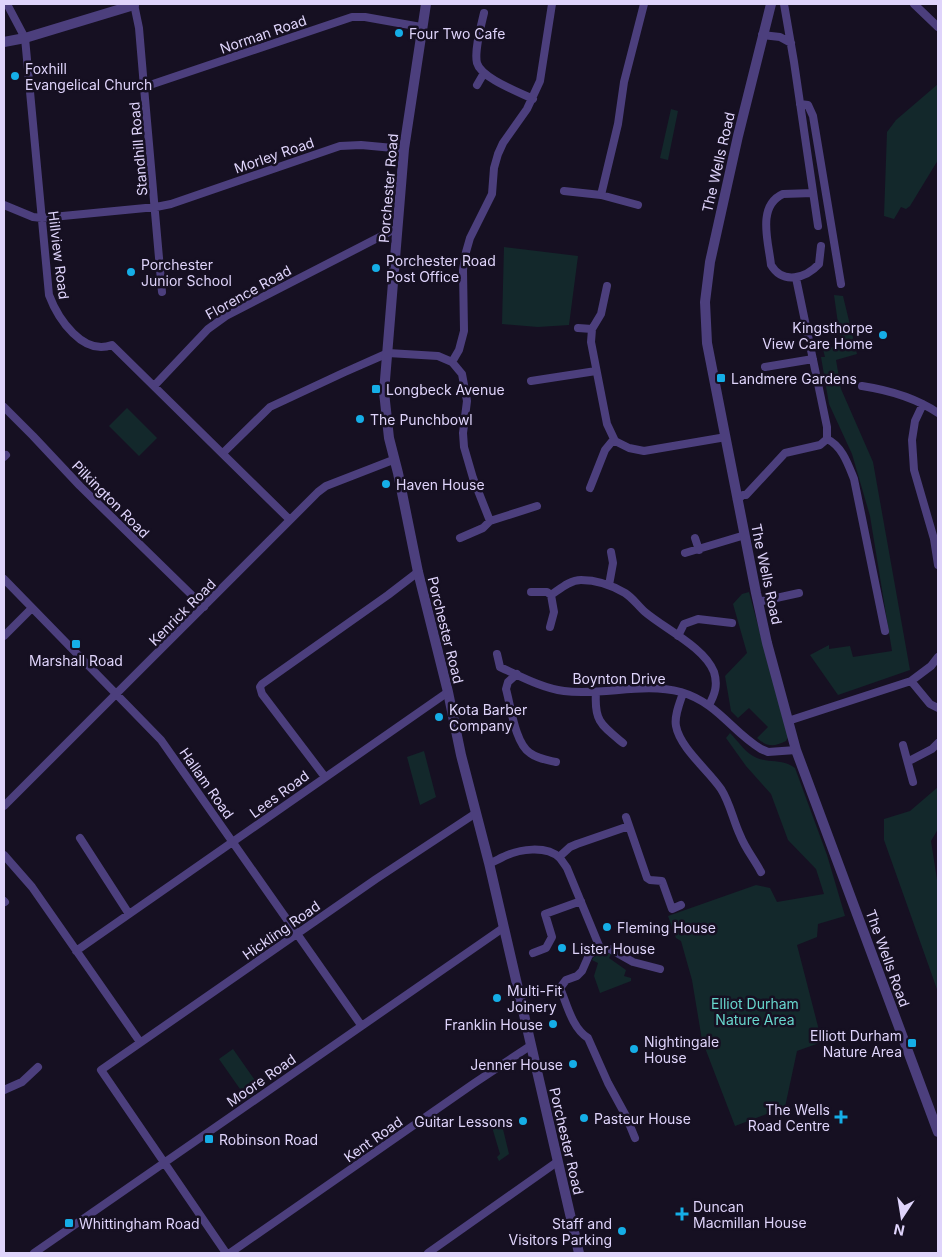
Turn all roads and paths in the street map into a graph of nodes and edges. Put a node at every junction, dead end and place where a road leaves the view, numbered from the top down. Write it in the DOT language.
graph roads {
  1 [pos="7,4"];
  2 [pos="134,4"];
  3 [pos="426,4"];
  4 [pos="552,4"];
  5 [pos="644,4"];
  6 [pos="772,4"];
  7 [pos="784,4"];
  8 [pos="914,4"];
  9 [pos="484,13"];
  10 [pos="421,27"];
  11 [pos="938,27"];
  12 [pos="762,35"];
  13 [pos="25,38"];
  14 [pos="4,42"];
  15 [pos="791,43"];
  16 [pos="484,73"];
  17 [pos="477,85"];
  18 [pos="144,88"];
  19 [pos="533,99"];
  20 [pos="800,104"];
  21 [pos="404,149"];
  22 [pos="564,191"];
  23 [pos="813,193"];
  24 [pos="600,196"];
  25 [pos="4,205"];
  26 [pos="638,205"];
  27 [pos="156,207"];
  28 [pos="42,218"];
  29 [pos="818,226"];
  30 [pos="397,228"];
  31 [pos="821,246"];
  32 [pos="796,278"];
  33 [pos="841,284"];
  34 [pos="607,286"];
  35 [pos="162,292"];
  36 [pos="578,328"];
  37 [pos="592,329"];
  38 [pos="388,353"];
  39 [pos="813,359"];
  40 [pos="452,362"];
  41 [pos="765,367"];
  42 [pos="596,371"];
  43 [pos="532,381"];
  44 [pos="154,386"];
  45 [pos="862,386"];
  46 [pos="923,404"];
  47 [pos="4,407"];
  48 [pos="938,412"];
  49 [pos="726,437"];
  50 [pos="827,438"];
  51 [pos="614,439"];
  52 [pos="223,453"];
  53 [pos="393,460"];
  54 [pos="590,488"];
  55 [pos="737,500"];
  56 [pos="537,506"];
  57 [pos="290,520"];
  58 [pos="490,521"];
  59 [pos="745,535"];
  60 [pos="460,538"];
  61 [pos="695,538"];
  62 [pos="699,550"];
  63 [pos="611,552"];
  64 [pos="685,553"];
  65 [pos="938,565"];
  66 [pos="418,572"];
  67 [pos="4,579"];
  68 [pos="610,585"];
  69 [pos="530,592"];
  70 [pos="799,594"];
  71 [pos="551,595"];
  72 [pos="758,602"];
  73 [pos="32,608"];
  74 [pos="204,608"];
  75 [pos="732,623"];
  76 [pos="550,627"];
  77 [pos="885,631"];
  78 [pos="4,636"];
  79 [pos="678,636"];
  80 [pos="497,654"];
  81 [pos="938,657"];
  82 [pos="516,674"];
  83 [pos="910,680"];
  84 [pos="448,692"];
  85 [pos="596,692"];
  86 [pos="683,693"];
  87 [pos="117,694"];
  88 [pos="709,705"];
  89 [pos="938,708"];
  90 [pos="788,721"];
  91 [pos="622,743"];
  92 [pos="938,743"];
  93 [pos="903,745"];
  94 [pos="796,750"];
  95 [pos="539,758"];
  96 [pos="908,761"];
  97 [pos="556,762"];
  98 [pos="537,767"];
  99 [pos="325,777"];
  100 [pos="913,782"];
  101 [pos="4,806"];
  102 [pos="476,813"];
  103 [pos="626,817"];
  104 [pos="629,826"];
  105 [pos="80,838"];
  106 [pos="234,842"];
  107 [pos="4,855"];
  108 [pos="559,857"];
  109 [pos="489,863"];
  110 [pos="761,872"];
  111 [pos="580,902"];
  112 [pos="681,905"];
  113 [pos="129,914"];
  114 [pos="503,928"];
  115 [pos="297,934"];
  116 [pos="600,948"];
  117 [pos="76,951"];
  118 [pos="532,953"];
  119 [pos="660,969"];
  120 [pos="361,1025"];
  121 [pos="140,1042"];
  122 [pos="530,1046"];
  123 [pos="38,1067"];
  124 [pos="4,1090"];
  125 [pos="938,1132"];
  126 [pos="635,1138"];
  127 [pos="558,1162"];
  128 [pos="166,1163"];
  129 [pos="34,1253"];
  130 [pos="226,1253"];
  131 [pos="230,1253"];
  132 [pos="428,1253"];
  133 [pos="579,1253"];
  1 -- 13 [label="street, Hillview Road"];
  2 -- 13 [label="street"];
  2 -- 18 [label="street, Standhill Road"];
  3 -- 10 [label="street, Porchester Road"];
  4 -- 19 [label="street"];
  5 -- 24 [label="street"];
  6 -- 12 [label="street, The Wells Road"];
  7 -- 15 [label="street"];
  8 -- 11 [label="street"];
  9 -- 16 [label="street"];
  10 -- 18 [label="street, Norman Road"];
  10 -- 21 [label="street, Porchester Road"];
  12 -- 15 [label="street"];
  12 -- 49 [label="street, The Wells Road"];
  13 -- 14 [label="street"];
  13 -- 28 [label="street, Hillview Road"];
  15 -- 20 [label="street"];
  16 -- 17 [label="street"];
  16 -- 19 [label="street"];
  18 -- 27 [label="street, Standhill Road"];
  19 -- 40 [label="street"];
  20 -- 23 [label="street"];
  20 -- 33 [label="street"];
  21 -- 27 [label="street, Morley Road"];
  21 -- 30 [label="street, Porchester Road"];
  22 -- 24 [label="street"];
  23 -- 29 [label="street"];
  23 -- 32 [label="street"];
  24 -- 26 [label="street"];
  25 -- 28 [label="street"];
  27 -- 28 [label="street, Morley Road"];
  27 -- 35 [label="street, Standhill Road"];
  28 -- 44 [label="street, Hillview Road"];
  30 -- 38 [label="street, Porchester Road"];
  30 -- 44 [label="street, Florence Road"];
  31 -- 32 [label="street"];
  32 -- 39 [label="street"];
  34 -- 37 [label="street"];
  36 -- 37 [label="street"];
  37 -- 42 [label="street"];
  38 -- 40 [label="street"];
  38 -- 52 [label="street"];
  38 -- 53 [label="street, Porchester Road"];
  39 -- 41 [label="street"];
  39 -- 50 [label="street"];
  40 -- 58 [label="street"];
  42 -- 43 [label="street"];
  42 -- 51 [label="street"];
  44 -- 52 [label="street, Hillview Road"];
  45 -- 46 [label="street"];
  46 -- 48 [label="street"];
  46 -- 65 [label="street"];
  47 -- 74 [label="street, Pilkington Road"];
  49 -- 51 [label="street"];
  49 -- 55 [label="street, The Wells Road"];
  50 -- 55 [label="street"];
  50 -- 77 [label="street"];
  51 -- 54 [label="street"];
  52 -- 57 [label="street, Hillview Road"];
  53 -- 57 [label="street, Kenrick Road"];
  53 -- 66 [label="street, Porchester Road"];
  55 -- 59 [label="street, The Wells Road"];
  56 -- 58 [label="street"];
  57 -- 74 [label="street, Kenrick Road"];
  58 -- 60 [label="street"];
  59 -- 62 [label="street"];
  59 -- 72 [label="street, The Wells Road"];
  61 -- 62 [label="street"];
  62 -- 64 [label="street"];
  63 -- 68 [label="street"];
  66 -- 84 [label="street, Porchester Road"];
  66 -- 99 [label="street"];
  67 -- 73 [label="street, Hallam Road"];
  68 -- 71 [label="street"];
  68 -- 79 [label="street"];
  69 -- 71 [label="street"];
  70 -- 72 [label="street"];
  71 -- 76 [label="street"];
  72 -- 90 [label="street, The Wells Road"];
  73 -- 78 [label="street"];
  73 -- 87 [label="street, Hallam Road"];
  74 -- 87 [label="street, Kenrick Road"];
  75 -- 79 [label="street"];
  79 -- 88 [label="street"];
  80 -- 82 [label="street, Boynton Drive"];
  81 -- 83 [label="street"];
  82 -- 85 [label="street, Boynton Drive"];
  82 -- 95 [label="street"];
  83 -- 89 [label="street"];
  83 -- 90 [label="street"];
  84 -- 99 [label="street, Lees Road"];
  84 -- 102 [label="street, Porchester Road"];
  85 -- 86 [label="street, Boynton Drive"];
  85 -- 91 [label="street"];
  86 -- 88 [label="street, Boynton Drive"];
  86 -- 110 [label="street"];
  87 -- 101 [label="street, Kenrick Road"];
  87 -- 106 [label="street, Hallam Road"];
  88 -- 94 [label="street, Boynton Drive"];
  90 -- 94 [label="street, The Wells Road"];
  92 -- 96 [label="street"];
  93 -- 96 [label="street"];
  94 -- 125 [label="street, The Wells Road"];
  95 -- 97 [label="street"];
  95 -- 98 [label="street"];
  96 -- 100 [label="street"];
  99 -- 106 [label="street, Lees Road"];
  102 -- 109 [label="street, Porchester Road"];
  102 -- 115 [label="street, Hickling Road"];
  103 -- 104 [label="street"];
  104 -- 108 [label="street"];
  104 -- 112 [label="street"];
  105 -- 113 [label="street"];
  106 -- 113 [label="street, Lees Road"];
  106 -- 115 [label="street, Hallam Road"];
  107 -- 117 [label="street"];
  108 -- 109 [label="street"];
  108 -- 111 [label="street"];
  109 -- 114 [label="street, Porchester Road"];
  111 -- 116 [label="street"];
  111 -- 118 [label="street"];
  113 -- 117 [label="street, Lees Road"];
  114 -- 120 [label="street, Moore Road"];
  114 -- 122 [label="street, Porchester Road"];
  115 -- 120 [label="street, Hallam Road"];
  115 -- 121 [label="street, Hickling Road"];
  116 -- 119 [label="street"];
  116 -- 126 [label="street"];
  117 -- 121 [label="street"];
  120 -- 128 [label="street, Moore Road"];
  121 -- 128 [label="street, Hickling Road"];
  122 -- 127 [label="street, Porchester Road"];
  122 -- 131 [label="street, Kent Road"];
  123 -- 124 [label="street"];
  127 -- 132 [label="street"];
  127 -- 133 [label="street, Porchester Road"];
  128 -- 129 [label="street, Moore Road"];
  128 -- 130 [label="street"];
}
